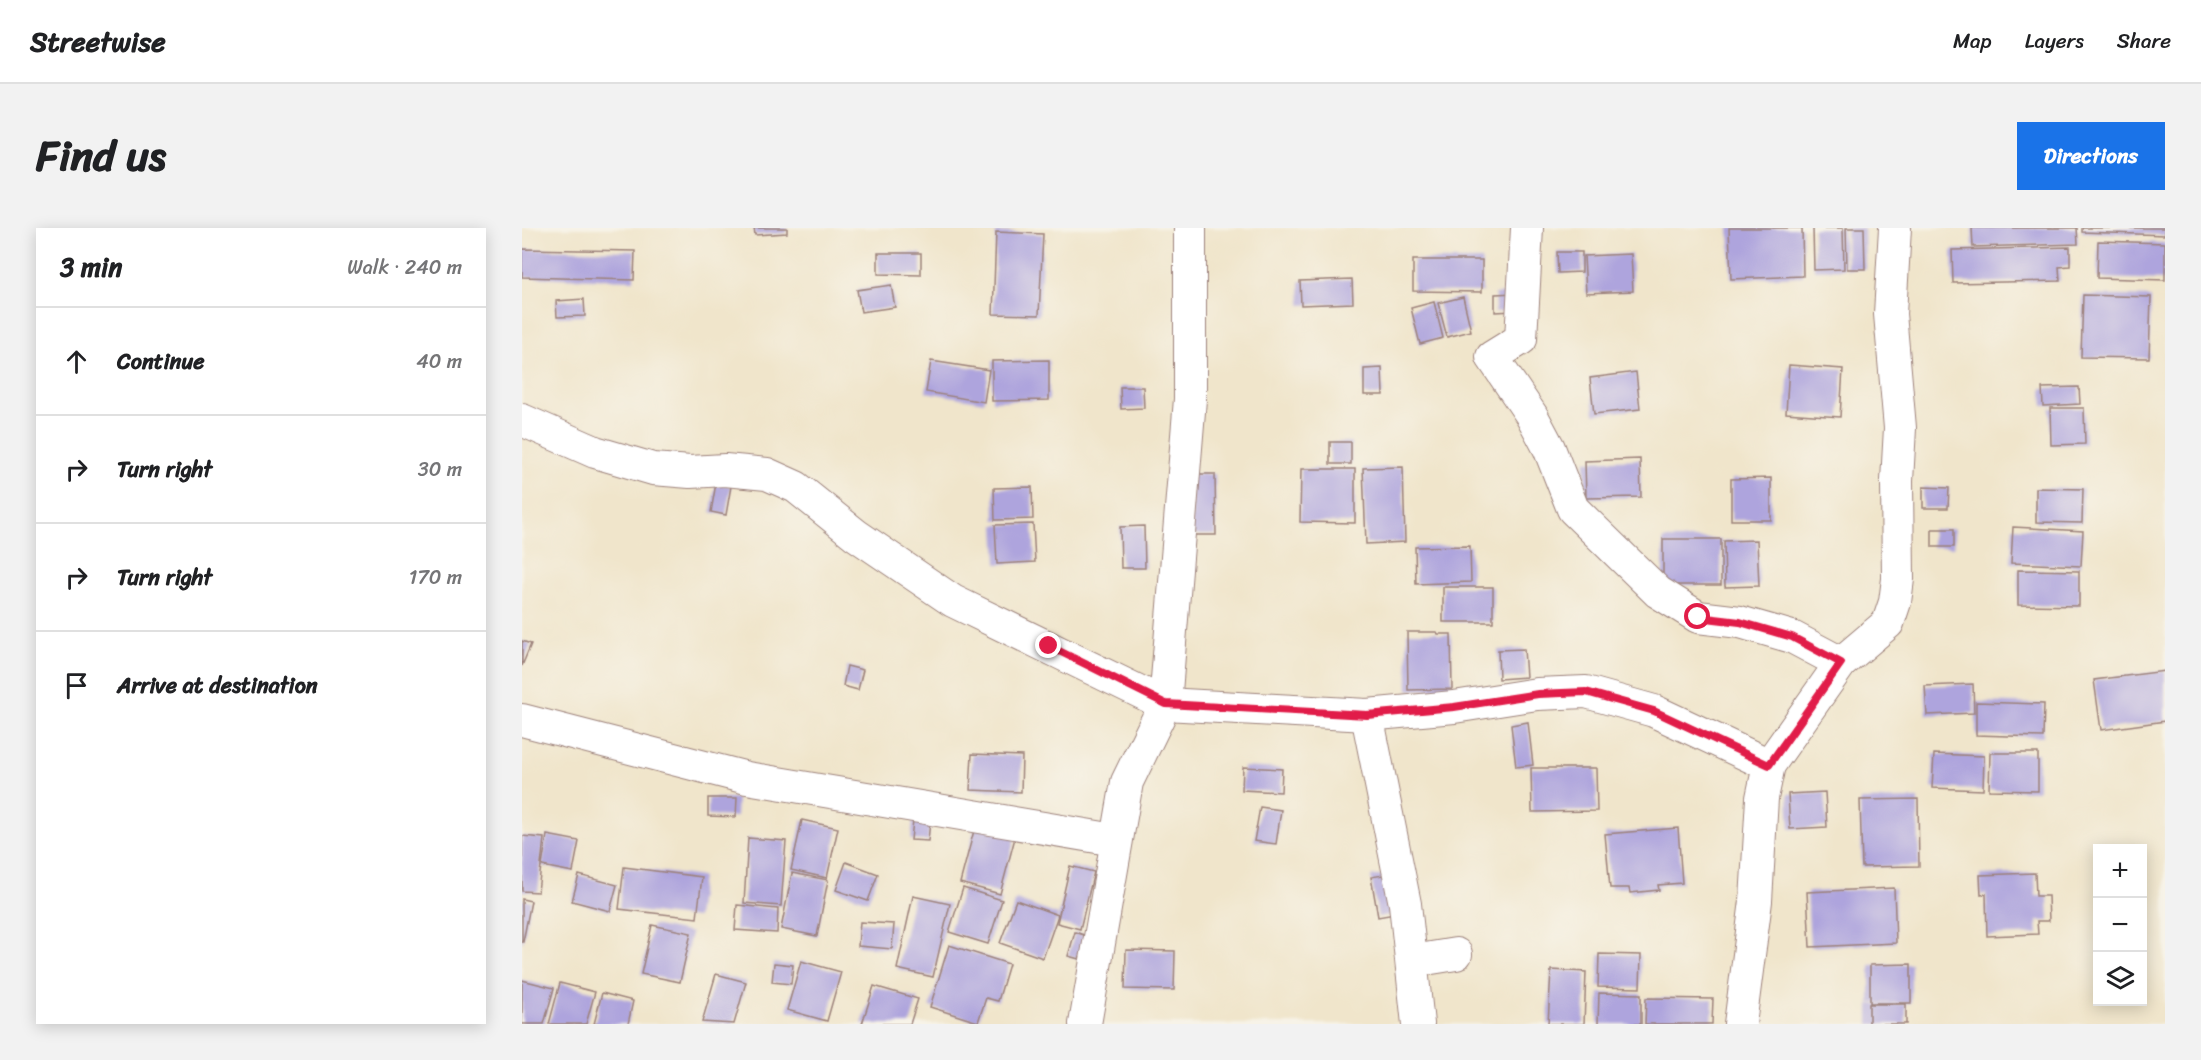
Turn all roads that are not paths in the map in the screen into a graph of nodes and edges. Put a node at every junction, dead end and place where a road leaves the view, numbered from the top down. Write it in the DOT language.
graph roads {
  1 [pos="1190,228"];
  2 [pos="1527,228"];
  3 [pos="1895,228"];
  4 [pos="522,420"];
  5 [pos="1841,663"];
  6 [pos="1166,704"];
  7 [pos="1367,715"];
  8 [pos="522,720"];
  9 [pos="1769,765"];
  10 [pos="1115,840"];
  11 [pos="1456,954"];
  12 [pos="1413,961"];
  13 [pos="1085,1024"];
  14 [pos="1418,1024"];
  15 [pos="1740,1024"];
  1 -- 6 [label="street"];
  2 -- 5 [label="street"];
  3 -- 5 [label="street"];
  4 -- 6 [label="street"];
  5 -- 9 [label="street"];
  6 -- 7 [label="street"];
  6 -- 10 [label="street"];
  7 -- 9 [label="street"];
  7 -- 12 [label="street"];
  8 -- 10 [label="street"];
  9 -- 15 [label="street"];
  10 -- 13 [label="street"];
  11 -- 12 [label="street"];
  12 -- 14 [label="street"];
}
